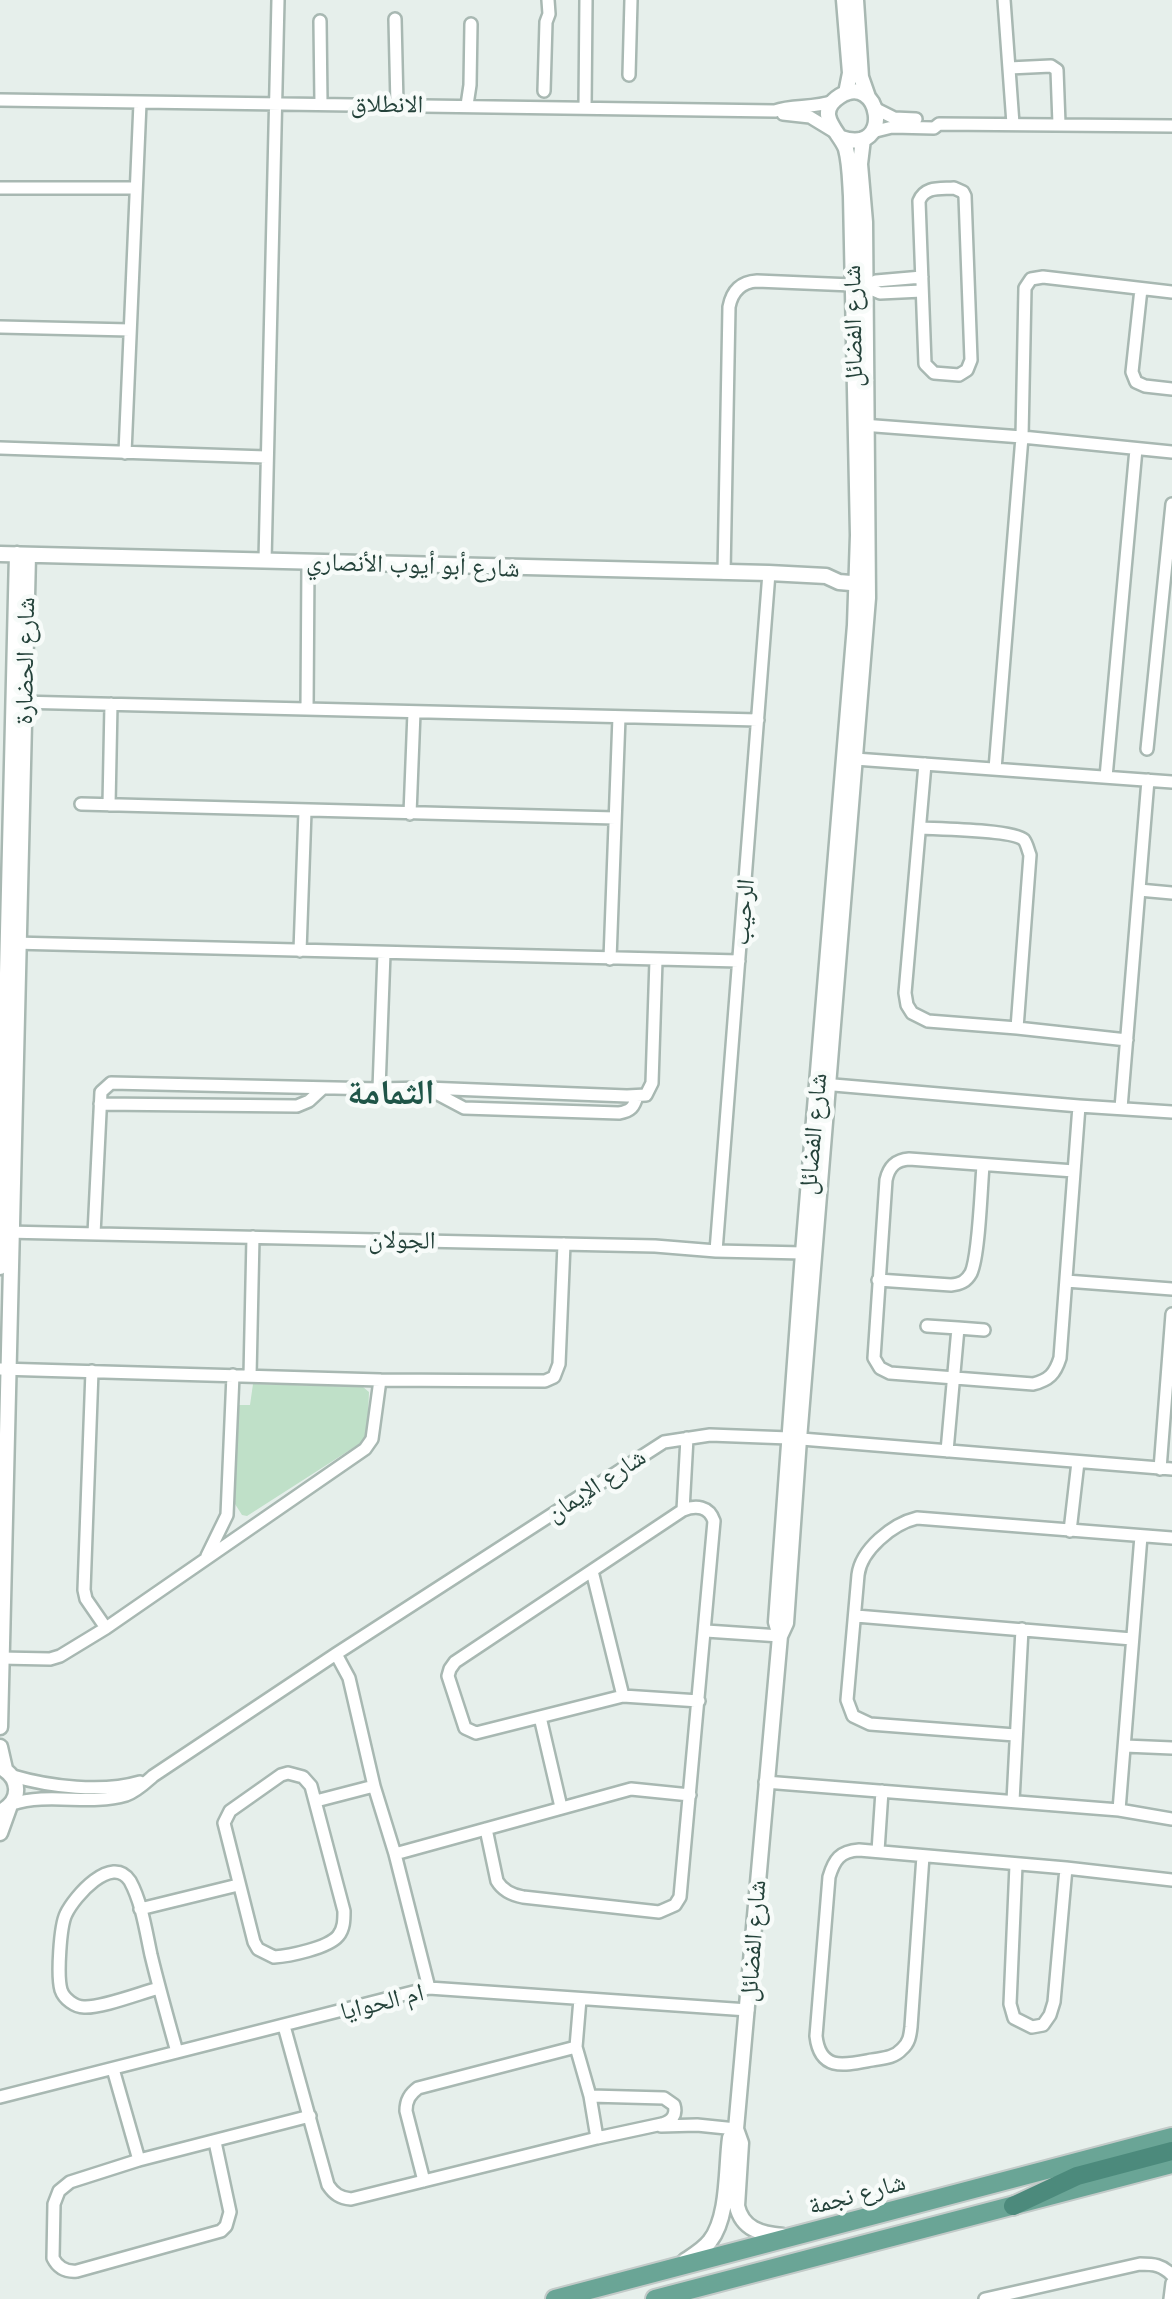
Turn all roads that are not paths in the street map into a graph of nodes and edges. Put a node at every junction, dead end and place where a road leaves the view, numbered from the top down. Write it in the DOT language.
graph roads {
  1 [pos="278,0"];
  2 [pos="546,0"];
  3 [pos="586,0"];
  4 [pos="631,0"];
  5 [pos="844,0"];
  6 [pos="856,0"];
  7 [pos="1004,0"];
  8 [pos="395,19"];
  9 [pos="320,21"];
  10 [pos="470,24"];
  11 [pos="1009,68"];
  12 [pos="629,76"];
  13 [pos="544,91"];
  14 [pos="840,97"];
  15 [pos="0,100"];
  16 [pos="274,102"];
  17 [pos="140,103"];
  18 [pos="321,103"];
  19 [pos="397,104"];
  20 [pos="872,104"];
  21 [pos="470,105"];
  22 [pos="585,108"];
  23 [pos="775,110"];
  24 [pos="940,124"];
  25 [pos="1013,124"];
  26 [pos="1059,124"];
  27 [pos="1172,126"];
  28 [pos="837,135"];
  29 [pos="868,136"];
  30 [pos="0,188"];
  31 [pos="136,188"];
  32 [pos="860,217"];
  33 [pos="922,277"];
  34 [pos="859,286"];
  35 [pos="1141,288"];
  36 [pos="922,291"];
  37 [pos="1172,292"];
  38 [pos="0,326"];
  39 [pos="130,330"];
  40 [pos="1172,388"];
  41 [pos="862,425"];
  42 [pos="1022,437"];
  43 [pos="0,448"];
  44 [pos="1136,449"];
  45 [pos="124,452"];
  46 [pos="1172,452"];
  47 [pos="266,456"];
  48 [pos="1172,504"];
  49 [pos="0,554"];
  50 [pos="22,555"];
  51 [pos="265,560"];
  52 [pos="308,562"];
  53 [pos="724,573"];
  54 [pos="770,574"];
  55 [pos="863,577"];
  56 [pos="19,702"];
  57 [pos="111,704"];
  58 [pos="307,709"];
  59 [pos="414,712"];
  60 [pos="848,715"];
  61 [pos="619,717"];
  62 [pos="758,720"];
  63 [pos="1147,749"];
  64 [pos="855,759"];
  65 [pos="925,764"];
  66 [pos="995,769"];
  67 [pos="1106,777"];
  68 [pos="1148,780"];
  69 [pos="1172,782"];
  70 [pos="81,804"];
  71 [pos="109,805"];
  72 [pos="305,811"];
  73 [pos="410,814"];
  74 [pos="616,818"];
  75 [pos="921,828"];
  76 [pos="10,844"];
  77 [pos="1139,890"];
  78 [pos="1172,893"];
  79 [pos="13,944"];
  80 [pos="300,950"];
  81 [pos="384,953"];
  82 [pos="610,959"];
  83 [pos="656,960"];
  84 [pos="739,961"];
  85 [pos="1017,1028"];
  86 [pos="1127,1040"];
  87 [pos="822,1084"];
  88 [pos="323,1088"];
  89 [pos="426,1088"];
  90 [pos="379,1090"];
  91 [pos="638,1096"];
  92 [pos="100,1104"];
  93 [pos="1079,1106"];
  94 [pos="1121,1108"];
  95 [pos="1172,1112"];
  96 [pos="983,1166"];
  97 [pos="1074,1171"];
  98 [pos="5,1188"];
  99 [pos="6,1232"];
  100 [pos="94,1234"];
  101 [pos="253,1237"];
  102 [pos="564,1244"];
  103 [pos="716,1251"];
  104 [pos="803,1253"];
  105 [pos="0,1267"];
  106 [pos="878,1280"];
  107 [pos="1066,1281"];
  108 [pos="1172,1289"];
  109 [pos="812,1300"];
  110 [pos="1172,1314"];
  111 [pos="4,1324"];
  112 [pos="928,1326"];
  113 [pos="958,1328"];
  114 [pos="984,1330"];
  115 [pos="4,1369"];
  116 [pos="92,1371"];
  117 [pos="233,1375"];
  118 [pos="250,1376"];
  119 [pos="380,1380"];
  120 [pos="954,1380"];
  121 [pos="1168,1395"];
  122 [pos="687,1438"];
  123 [pos="794,1438"];
  124 [pos="947,1451"];
  125 [pos="1078,1462"];
  126 [pos="1166,1469"];
  127 [pos="682,1510"];
  128 [pos="1070,1530"];
  129 [pos="1141,1536"];
  130 [pos="1172,1538"];
  131 [pos="204,1561"];
  132 [pos="592,1570"];
  133 [pos="856,1616"];
  134 [pos="106,1628"];
  135 [pos="1022,1629"];
  136 [pos="706,1631"];
  137 [pos="780,1636"];
  138 [pos="1132,1639"];
  139 [pos="336,1654"];
  140 [pos="0,1658"];
  141 [pos="623,1696"];
  142 [pos="698,1700"];
  143 [pos="540,1717"];
  144 [pos="0,1727"];
  145 [pos="1016,1735"];
  146 [pos="0,1746"];
  147 [pos="1125,1746"];
  148 [pos="1172,1748"];
  149 [pos="6,1771"];
  150 [pos="153,1776"];
  151 [pos="766,1782"];
  152 [pos="374,1786"];
  153 [pos="882,1791"];
  154 [pos="690,1794"];
  155 [pos="316,1801"];
  156 [pos="1013,1802"];
  157 [pos="7,1808"];
  158 [pos="560,1808"];
  159 [pos="1120,1810"];
  160 [pos="1172,1819"];
  161 [pos="486,1829"];
  162 [pos="0,1834"];
  163 [pos="878,1851"];
  164 [pos="395,1854"];
  165 [pos="923,1856"];
  166 [pos="1016,1865"];
  167 [pos="1066,1868"];
  168 [pos="1172,1880"];
  169 [pos="238,1885"];
  170 [pos="140,1909"];
  171 [pos="159,1988"];
  172 [pos="429,1988"];
  173 [pos="580,2000"];
  174 [pos="748,2010"];
  175 [pos="284,2026"];
  176 [pos="576,2048"];
  177 [pos="178,2052"];
  178 [pos="113,2069"];
  179 [pos="0,2086"];
  180 [pos="24,2090"];
  181 [pos="590,2096"];
  182 [pos="0,2097"];
  183 [pos="310,2116"];
  184 [pos="658,2126"];
  185 [pos="736,2129"];
  186 [pos="1172,2137"];
  187 [pos="596,2138"];
  188 [pos="215,2142"];
  189 [pos="1172,2151"];
  190 [pos="139,2160"];
  191 [pos="1172,2164"];
  192 [pos="424,2181"];
  193 [pos="1013,2206"];
  194 [pos="792,2236"];
  195 [pos="676,2267"];
  196 [pos="1172,2275"];
  197 [pos="1065,2283"];
  198 [pos="1172,2283"];
  199 [pos="554,2299"];
  200 [pos="655,2299"];
  201 [pos="985,2299"];
  202 [pos="1064,2299"];
  203 [pos="1170,2299"];
  1 -- 16 [label="street"];
  2 -- 13 [label="street"];
  3 -- 22 [label="street"];
  4 -- 12 [label="street"];
  5 -- 14 [label="street"];
  6 -- 20 [label="street"];
  7 -- 11 [label="street"];
  8 -- 19 [label="street"];
  9 -- 18 [label="street"];
  10 -- 21 [label="street"];
  11 -- 25 [label="street"];
  11 -- 26 [label="street"];
  14 -- 20 [label="street"];
  14 -- 23 [label="street, الانطلاق"];
  14 -- 28 [label="street"];
  15 -- 17 [label="street, الانطلاق"];
  16 -- 17 [label="street, الانطلاق"];
  16 -- 18 [label="street, الانطلاق"];
  16 -- 47 [label="street"];
  17 -- 31 [label="street"];
  18 -- 19 [label="street, الانطلاق"];
  19 -- 21 [label="street, الانطلاق"];
  20 -- 24 [label="street"];
  20 -- 29 [label="street"];
  21 -- 22 [label="street, الانطلاق"];
  22 -- 23 [label="street, الانطلاق"];
  23 -- 28 [label="street, الانطلاق"];
  24 -- 25 [label="street"];
  24 -- 29 [label="street"];
  25 -- 26 [label="street"];
  26 -- 27 [label="street"];
  28 -- 29 [label="street"];
  28 -- 32 [label="street"];
  29 -- 32 [label="street"];
  30 -- 31 [label="street"];
  31 -- 39 [label="street"];
  32 -- 34 [label="street, شارع الفضائل"];
  33 -- 34 [label="street"];
  33 -- 36 [label="street"];
  33 -- 36 [label="street"];
  34 -- 36 [label="street"];
  34 -- 41 [label="street, شارع الفضائل"];
  34 -- 53 [label="street"];
  35 -- 37 [label="street"];
  35 -- 40 [label="street"];
  35 -- 42 [label="street"];
  38 -- 39 [label="street"];
  39 -- 45 [label="street"];
  41 -- 42 [label="street"];
  41 -- 55 [label="street, شارع الفضائل"];
  42 -- 44 [label="street"];
  42 -- 66 [label="street"];
  43 -- 45 [label="street"];
  44 -- 46 [label="street"];
  44 -- 67 [label="street"];
  45 -- 47 [label="street"];
  47 -- 51 [label="street"];
  48 -- 63 [label="street"];
  49 -- 50 [label="street, شارع أبو أيوب الأنصاري"];
  50 -- 51 [label="street, شارع أبو أيوب الأنصاري"];
  50 -- 56 [label="street, شارع الحضارة"];
  51 -- 52 [label="street, شارع أبو أيوب الأنصاري"];
  52 -- 53 [label="street, شارع أبو أيوب الأنصاري"];
  52 -- 58 [label="street"];
  53 -- 54 [label="street, شارع أبو أيوب الأنصاري"];
  54 -- 55 [label="street, شارع أبو أيوب الأنصاري"];
  54 -- 62 [label="street, الرحيب"];
  55 -- 60 [label="street, شارع الفضائل"];
  55 -- 64 [label="street"];
  56 -- 57 [label="street"];
  56 -- 76 [label="street, شارع الحضارة"];
  57 -- 58 [label="street"];
  57 -- 71 [label="street"];
  58 -- 59 [label="street"];
  59 -- 61 [label="street"];
  59 -- 73 [label="street"];
  60 -- 64 [label="street"];
  60 -- 87 [label="street, شارع الفضائل"];
  61 -- 62 [label="street"];
  61 -- 74 [label="street"];
  62 -- 84 [label="street, الرحيب"];
  64 -- 65 [label="street"];
  64 -- 87 [label="street"];
  65 -- 66 [label="street"];
  65 -- 75 [label="street"];
  66 -- 67 [label="street"];
  67 -- 68 [label="street"];
  68 -- 69 [label="street"];
  68 -- 77 [label="street"];
  70 -- 71 [label="street"];
  71 -- 72 [label="street"];
  72 -- 73 [label="street"];
  72 -- 80 [label="street"];
  73 -- 74 [label="street"];
  74 -- 82 [label="street"];
  75 -- 85 [label="street"];
  75 -- 85 [label="street"];
  76 -- 79 [label="street, شارع الحضارة"];
  77 -- 78 [label="street"];
  77 -- 86 [label="street"];
  79 -- 80 [label="street"];
  79 -- 98 [label="street, شارع الحضارة"];
  80 -- 81 [label="street"];
  81 -- 82 [label="street"];
  81 -- 90 [label="street"];
  82 -- 83 [label="street"];
  83 -- 84 [label="street"];
  83 -- 91 [label="street"];
  84 -- 103 [label="street, الرحيب"];
  85 -- 86 [label="street"];
  86 -- 94 [label="street"];
  87 -- 93 [label="street"];
  87 -- 104 [label="street, شارع الفضائل"];
  87 -- 109 [label="street"];
  88 -- 90 [label="street"];
  88 -- 92 [label="street"];
  88 -- 92 [label="street"];
  89 -- 90 [label="street"];
  89 -- 91 [label="street"];
  89 -- 91 [label="street"];
  92 -- 100 [label="street"];
  93 -- 94 [label="street"];
  93 -- 97 [label="street"];
  94 -- 95 [label="street"];
  96 -- 97 [label="street"];
  96 -- 106 [label="street"];
  96 -- 106 [label="street"];
  97 -- 107 [label="street"];
  98 -- 99 [label="street, شارع الحضارة"];
  99 -- 100 [label="street, الجولان"];
  99 -- 105 [label="street, شارع الحضارة"];
  99 -- 111 [label="street, شارع الحضارة"];
  100 -- 101 [label="street, الجولان"];
  101 -- 102 [label="street, الجولان"];
  101 -- 118 [label="street"];
  102 -- 103 [label="street, الجولان"];
  102 -- 119 [label="street"];
  103 -- 104 [label="street, الجولان"];
  104 -- 109 [label="street"];
  104 -- 123 [label="street, شارع الفضائل"];
  106 -- 120 [label="street"];
  107 -- 108 [label="street"];
  107 -- 120 [label="street"];
  109 -- 123 [label="street"];
  110 -- 121 [label="street"];
  111 -- 115 [label="street, شارع الحضارة"];
  112 -- 113 [label="street"];
  113 -- 114 [label="street"];
  113 -- 120 [label="street"];
  115 -- 116 [label="street"];
  115 -- 140 [label="street, شارع الحضارة"];
  116 -- 117 [label="street"];
  116 -- 134 [label="street"];
  117 -- 118 [label="street"];
  117 -- 131 [label="street"];
  118 -- 119 [label="street"];
  119 -- 131 [label="street"];
  120 -- 124 [label="street"];
  121 -- 126 [label="street"];
  122 -- 123 [label="street, شارع الإيمان"];
  122 -- 127 [label="street"];
  122 -- 139 [label="street, شارع الإيمان"];
  123 -- 124 [label="street, شارع الإيمان"];
  123 -- 137 [label="street, شارع الفضائل"];
  123 -- 137 [label="street"];
  124 -- 125 [label="street, شارع الإيمان"];
  125 -- 126 [label="street, شارع الإيمان"];
  125 -- 128 [label="street"];
  127 -- 132 [label="street"];
  127 -- 136 [label="street"];
  128 -- 129 [label="street"];
  128 -- 133 [label="street"];
  129 -- 130 [label="street"];
  129 -- 138 [label="street"];
  131 -- 134 [label="street"];
  132 -- 141 [label="street"];
  132 -- 143 [label="street"];
  133 -- 135 [label="street"];
  133 -- 145 [label="street"];
  134 -- 140 [label="street"];
  135 -- 138 [label="street"];
  135 -- 145 [label="street"];
  136 -- 137 [label="street"];
  136 -- 142 [label="street"];
  137 -- 151 [label="street, شارع الفضائل"];
  138 -- 147 [label="street"];
  139 -- 150 [label="street, شارع الإيمان"];
  139 -- 152 [label="street"];
  140 -- 144 [label="street, شارع الحضارة"];
  141 -- 142 [label="street"];
  141 -- 143 [label="street"];
  142 -- 154 [label="street"];
  143 -- 158 [label="street"];
  145 -- 156 [label="street"];
  146 -- 149 [label="street"];
  147 -- 148 [label="street"];
  147 -- 159 [label="street"];
  149 -- 150 [label="street, شارع الإيمان"];
  149 -- 157 [label="street"];
  150 -- 157 [label="street, شارع الإيمان"];
  151 -- 153 [label="street"];
  151 -- 174 [label="street, شارع الفضائل"];
  152 -- 155 [label="street"];
  152 -- 164 [label="street"];
  153 -- 156 [label="street"];
  153 -- 163 [label="street"];
  154 -- 158 [label="street"];
  154 -- 161 [label="street"];
  155 -- 169 [label="street"];
  155 -- 169 [label="street"];
  156 -- 159 [label="street"];
  157 -- 162 [label="street"];
  158 -- 161 [label="street"];
  159 -- 160 [label="street"];
  161 -- 164 [label="street"];
  163 -- 165 [label="street"];
  163 -- 165 [label="street"];
  164 -- 172 [label="street"];
  165 -- 166 [label="street"];
  166 -- 167 [label="street"];
  166 -- 167 [label="street"];
  167 -- 168 [label="street"];
  169 -- 170 [label="street"];
  170 -- 171 [label="street"];
  170 -- 171 [label="street"];
  171 -- 177 [label="street"];
  172 -- 173 [label="street, ام الحوايا"];
  172 -- 175 [label="street, ام الحوايا"];
  173 -- 174 [label="street, ام الحوايا"];
  173 -- 176 [label="street"];
  174 -- 185 [label="street, شارع الفضائل"];
  175 -- 177 [label="street, ام الحوايا"];
  175 -- 183 [label="street"];
  176 -- 181 [label="street"];
  176 -- 192 [label="street"];
  177 -- 178 [label="street, ام الحوايا"];
  178 -- 180 [label="street, ام الحوايا"];
  178 -- 190 [label="street"];
  179 -- 180 [label="street, ام الحوايا"];
  180 -- 182 [label="street, ام الحوايا"];
  181 -- 184 [label="street"];
  181 -- 187 [label="street"];
  183 -- 188 [label="street"];
  183 -- 192 [label="street"];
  184 -- 185 [label="street"];
  184 -- 187 [label="street"];
  185 -- 194 [label="street, شارع الفضائل"];
  185 -- 195 [label="street, شارع الفضائل"];
  186 -- 194 [label="main road, شارع نجمة"];
  187 -- 192 [label="street"];
  188 -- 190 [label="street"];
  188 -- 190 [label="street"];
  189 -- 193 [label="highway"];
  191 -- 193 [label="main road, شارع نجمة"];
  193 -- 200 [label="main road, شارع نجمة"];
  194 -- 195 [label="main road, شارع نجمة"];
  195 -- 199 [label="main road, شارع نجمة"];
  196 -- 197 [label="street"];
  197 -- 201 [label="street"];
  197 -- 202 [label="street"];
  198 -- 203 [label="street"];
}
